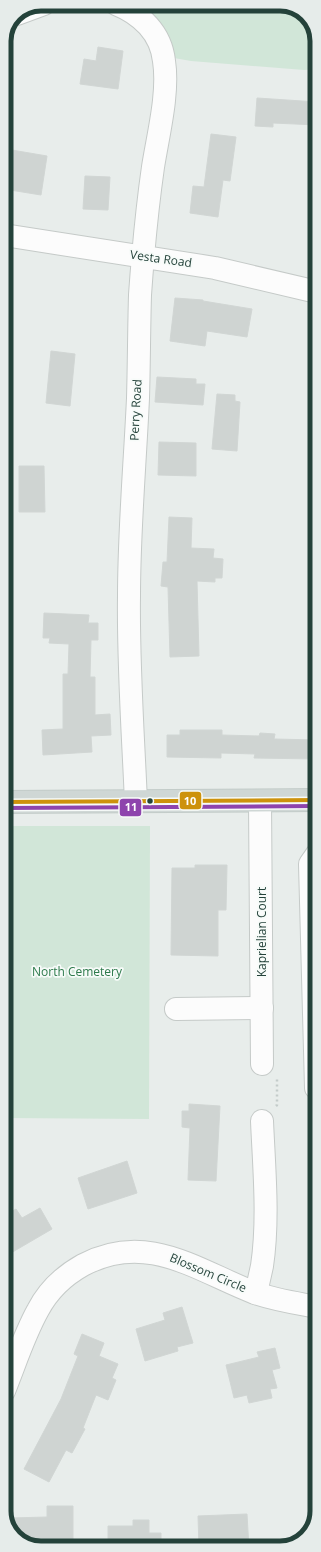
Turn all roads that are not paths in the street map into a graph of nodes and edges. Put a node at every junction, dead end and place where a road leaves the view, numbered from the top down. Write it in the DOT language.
graph roads {
  1 [pos="130,11"];
  2 [pos="11,236"];
  3 [pos="143,257"];
  4 [pos="310,290"];
  5 [pos="310,800"];
  6 [pos="260,801"];
  7 [pos="11,802"];
  8 [pos="136,802"];
  9 [pos="262,1008"];
  10 [pos="176,1009"];
  11 [pos="262,1064"];
  12 [pos="262,1121"];
  13 [pos="256,1293"];
  14 [pos="310,1306"];
  15 [pos="11,1374"];
  1 -- 3 [label="street, Perry Road"];
  2 -- 3 [label="street, Vesta Road"];
  3 -- 4 [label="street, Vesta Road"];
  3 -- 8 [label="street, Perry Road"];
  5 -- 6 [label="main road"];
  6 -- 8 [label="main road"];
  6 -- 9 [label="street, Kaprielian Court"];
  7 -- 8 [label="main road"];
  9 -- 10 [label="street"];
  9 -- 11 [label="street, Kaprielian Court"];
  12 -- 13 [label="street"];
  13 -- 14 [label="street, Blossom Circle"];
  13 -- 15 [label="street, Blossom Circle"];
}
